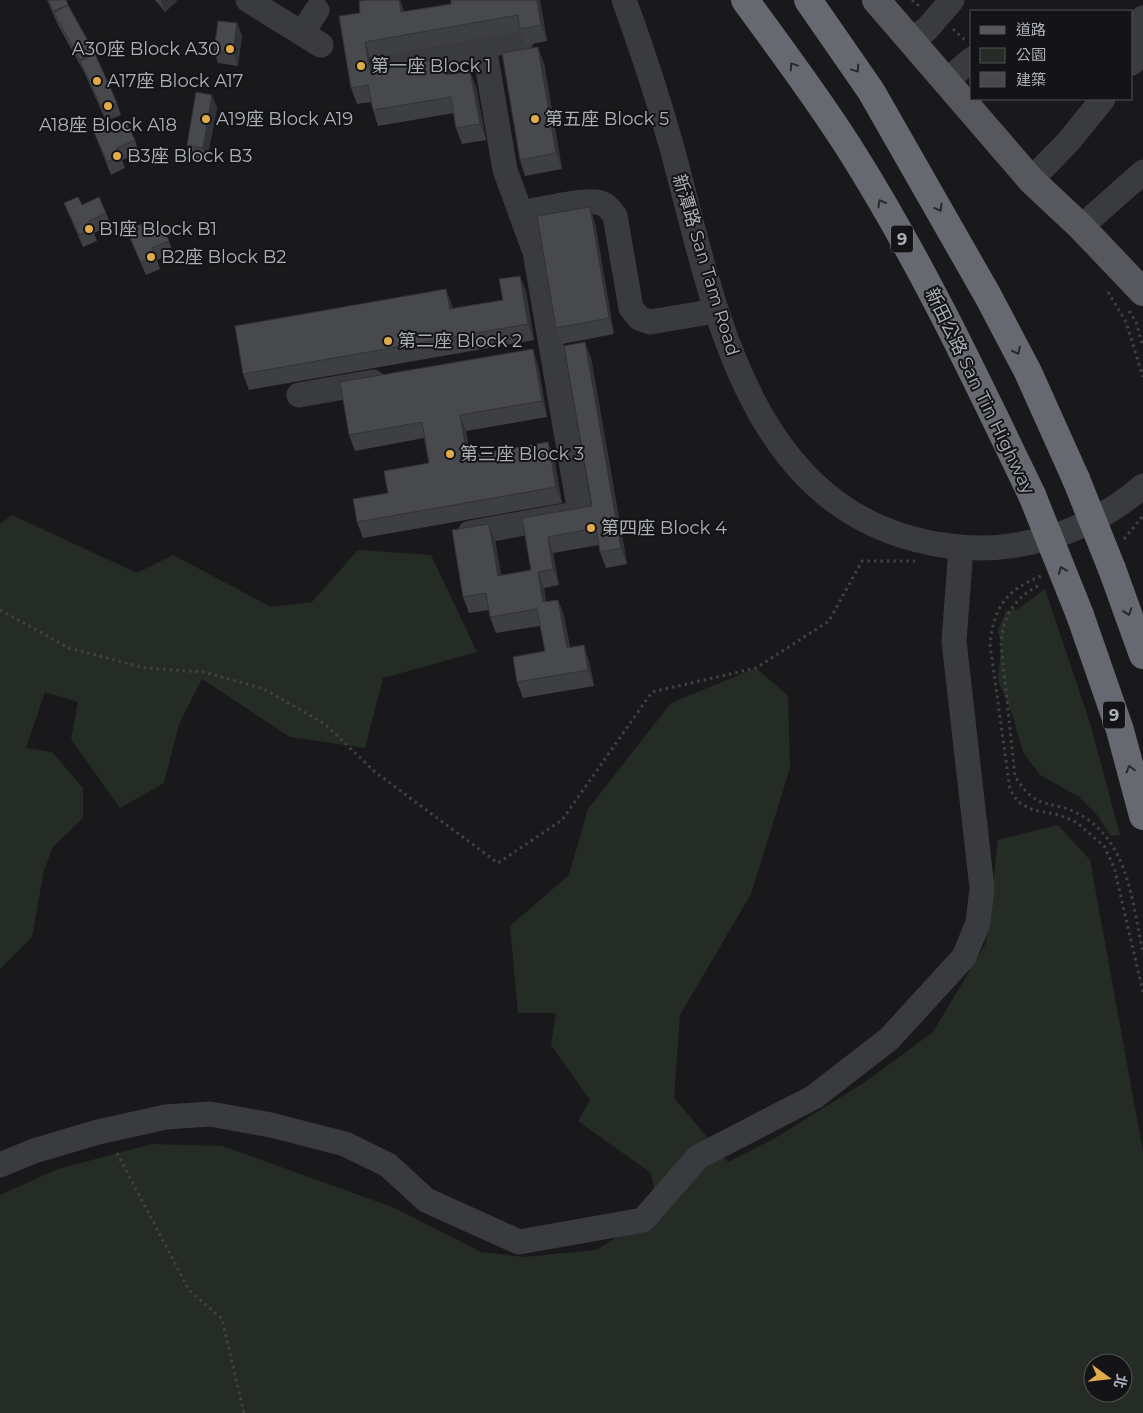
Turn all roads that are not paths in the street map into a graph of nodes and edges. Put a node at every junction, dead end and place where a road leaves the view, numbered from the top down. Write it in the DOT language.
graph roads {
  1 [pos="248,0"];
  2 [pos="624,0"];
  3 [pos="745,0"];
  4 [pos="808,0"];
  5 [pos="876,0"];
  6 [pos="952,0"];
  7 [pos="317,10"];
  8 [pos="1143,18"];
  9 [pos="1133,30"];
  10 [pos="522,40"];
  11 [pos="910,40"];
  12 [pos="484,46"];
  13 [pos="1143,50"];
  14 [pos="970,61"];
  15 [pos="1133,62"];
  16 [pos="387,63"];
  17 [pos="945,82"];
  18 [pos="1080,100"];
  19 [pos="1102,100"];
  20 [pos="1068,142"];
  21 [pos="1143,172"];
  22 [pos="1031,180"];
  23 [pos="521,213"];
  24 [pos="1081,227"];
  25 [pos="1135,300"];
  26 [pos="716,310"];
  27 [pos="397,378"];
  28 [pos="299,395"];
  29 [pos="1143,486"];
  30 [pos="470,533"];
  31 [pos="961,548"];
  32 [pos="1143,656"];
  33 [pos="1143,816"];
  34 [pos="0,1164"];
  1 -- 7 [label="street"];
  2 -- 26 [label="street, 新潭路 San Tam Road"];
  33 -- 3 [label="highway, 新田公路 San Tin Highway / 9, one-way, bridge"];
  4 -- 32 [label="highway, one-way, bridge"];
  5 -- 11 [label="main road"];
  6 -- 11 [label="street"];
  8 -- 9 [label="street"];
  10 -- 12 [label="street"];
  11 -- 17 [label="main road"];
  12 -- 16 [label="street"];
  12 -- 23 [label="street"];
  13 -- 15 [label="street"];
  14 -- 17 [label="street"];
  17 -- 22 [label="main road"];
  18 -- 20 [label="street"];
  19 -- 20 [label="street"];
  20 -- 22 [label="street"];
  21 -- 24 [label="street"];
  22 -- 24 [label="main road"];
  23 -- 26 [label="street"];
  23 -- 30 [label="street"];
  24 -- 25 [label="main road"];
  26 -- 31 [label="street, 新潭路 San Tam Road"];
  27 -- 28 [label="street"];
  29 -- 31 [label="street, 新潭路 San Tam Road"];
  31 -- 34 [label="street"];
}
